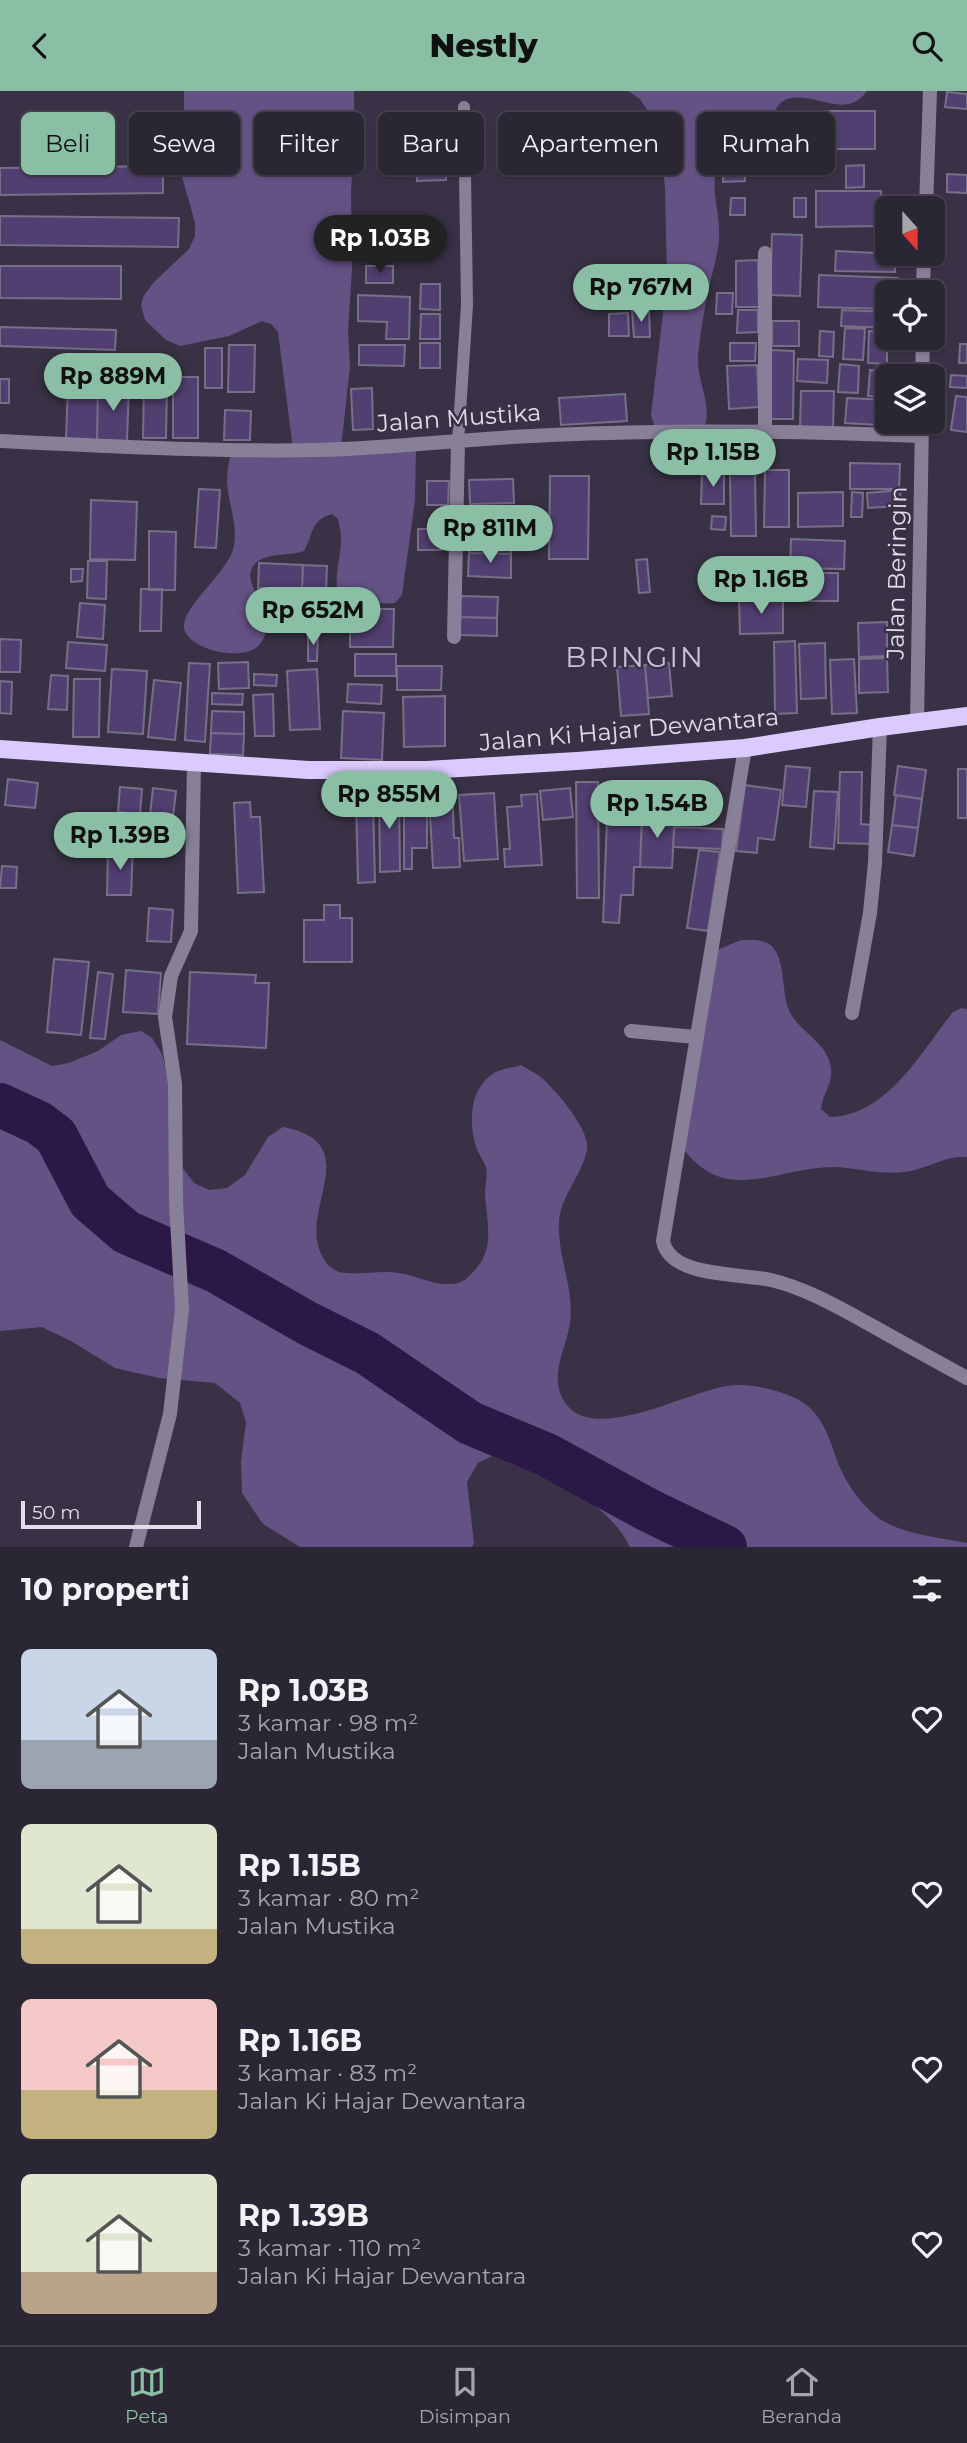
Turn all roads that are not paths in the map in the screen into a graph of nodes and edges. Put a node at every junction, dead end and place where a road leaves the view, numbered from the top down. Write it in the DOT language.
graph roads {
  1 [pos="930,91"];
  2 [pos="464,107"];
  3 [pos="926,196"];
  4 [pos="765,253"];
  5 [pos="875,429"];
  6 [pos="765,430"];
  7 [pos="921,434"];
  8 [pos="0,441"];
  9 [pos="458,442"];
  10 [pos="454,637"];
  11 [pos="967,716"];
  12 [pos="917,724"];
  13 [pos="880,727"];
  14 [pos="745,748"];
  15 [pos="0,749"];
  16 [pos="194,763"];
  17 [pos="852,1013"];
  18 [pos="631,1031"];
  19 [pos="695,1037"];
  20 [pos="967,1378"];
  21 [pos="136,1547"];
  1 -- 3 [label="street"];
  2 -- 9 [label="lane"];
  4 -- 6 [label="street"];
  5 -- 6 [label="street, Jalan Mustika"];
  6 -- 9 [label="street, Jalan Mustika"];
  7 -- 12 [label="street, Jalan Beringin"];
  8 -- 9 [label="street, Jalan Mustika"];
  9 -- 10 [label="street"];
  11 -- 12 [label="main road, Jalan Ki Hajar Dewantara"];
  12 -- 13 [label="main road, Jalan Ki Hajar Dewantara"];
  13 -- 14 [label="main road, Jalan Ki Hajar Dewantara"];
  13 -- 17 [label="street"];
  14 -- 16 [label="main road, Jalan Ki Hajar Dewantara"];
  14 -- 19 [label="street"];
  15 -- 16 [label="main road, Jalan Ki Hajar Dewantara"];
  16 -- 21 [label="street"];
  18 -- 19 [label="street"];
  19 -- 20 [label="street"];
}
